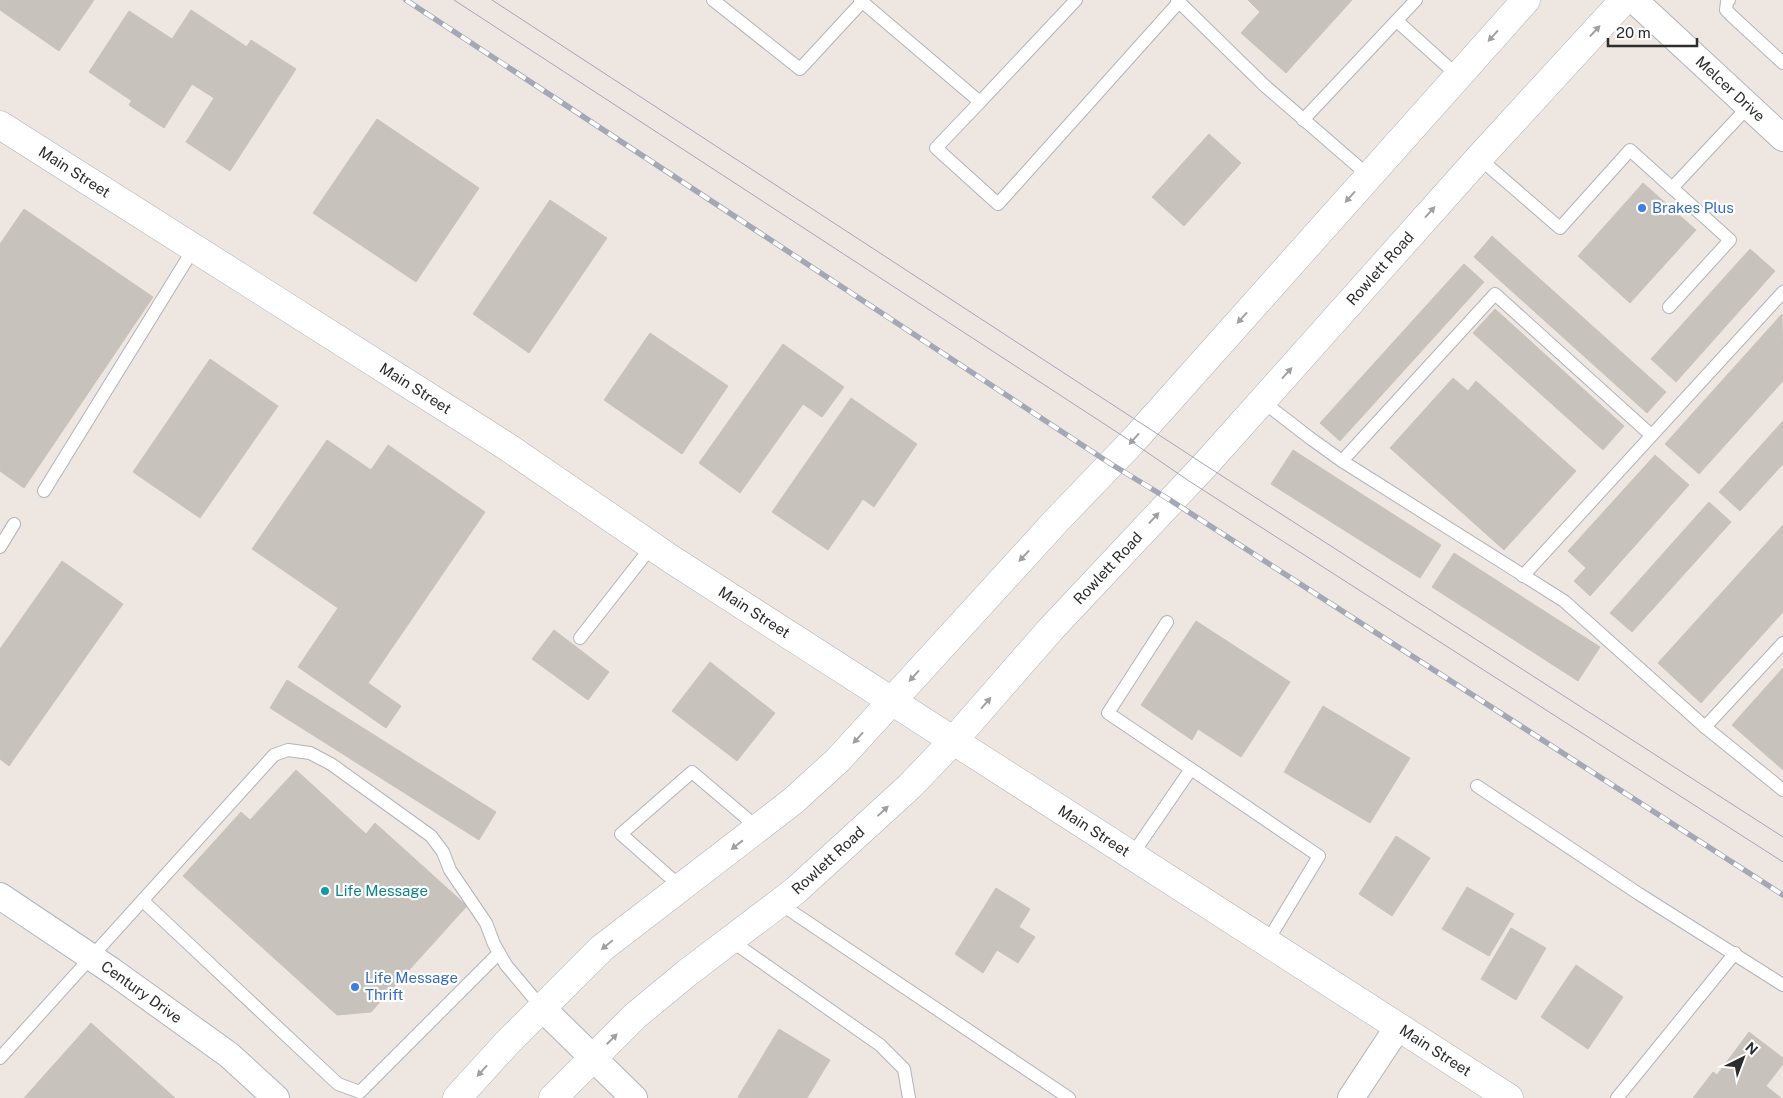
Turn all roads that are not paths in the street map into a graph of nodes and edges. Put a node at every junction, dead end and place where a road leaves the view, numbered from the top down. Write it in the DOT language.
graph roads {
  1 [pos="712,0"];
  2 [pos="1076,0"];
  3 [pos="1416,0"];
  4 [pos="1526,0"];
  5 [pos="1624,0"];
  6 [pos="1634,0"];
  7 [pos="1729,0"];
  8 [pos="861,1"];
  9 [pos="1178,1"];
  10 [pos="1397,21"];
  11 [pos="1783,63"];
  12 [pos="1458,76"];
  13 [pos="980,102"];
  14 [pos="1748,107"];
  15 [pos="1303,120"];
  16 [pos="0,125"];
  17 [pos="1783,138"];
  18 [pos="1479,158"];
  19 [pos="1369,176"];
  20 [pos="1672,188"];
  21 [pos="194,248"];
  22 [pos="1783,292"];
  23 [pos="1669,307"];
  24 [pos="1262,401"];
  25 [pos="1651,435"];
  26 [pos="1342,461"];
  27 [pos="44,491"];
  28 [pos="14,524"];
  29 [pos="652,546"];
  30 [pos="0,547"];
  31 [pos="1524,576"];
  32 [pos="1167,622"];
  33 [pos="580,638"];
  34 [pos="1783,643"];
  35 [pos="891,702"];
  36 [pos="1705,727"];
  37 [pos="954,740"];
  38 [pos="1192,769"];
  39 [pos="1477,786"];
  40 [pos="1783,790"];
  41 [pos="758,828"];
  42 [pos="1132,855"];
  43 [pos="682,888"];
  44 [pos="2,900"];
  45 [pos="142,901"];
  46 [pos="779,903"];
  47 [pos="730,940"];
  48 [pos="1267,942"];
  49 [pos="499,953"];
  50 [pos="1735,953"];
  51 [pos="92,957"];
  52 [pos="1783,985"];
  53 [pos="542,1008"];
  54 [pos="1398,1027"];
  55 [pos="0,1058"];
  56 [pos="593,1058"];
  57 [pos="276,1098"];
  58 [pos="457,1098"];
  59 [pos="553,1098"];
  60 [pos="634,1098"];
  61 [pos="909,1098"];
  62 [pos="1069,1098"];
  63 [pos="1351,1098"];
  64 [pos="1509,1098"];
  65 [pos="1617,1098"];
  1 -- 8 [label="lane"];
  2 -- 13 [label="lane"];
  3 -- 10 [label="lane"];
  4 -- 12 [label="main road, one-way"];
  18 -- 5 [label="main road, Rowlett Road, one-way"];
  6 -- 14 [label="street, Melcer Drive"];
  7 -- 11 [label="lane"];
  8 -- 13 [label="lane"];
  9 -- 13 [label="lane"];
  9 -- 15 [label="lane"];
  10 -- 12 [label="lane"];
  10 -- 15 [label="lane"];
  12 -- 19 [label="main road"];
  14 -- 17 [label="street, Melcer Drive"];
  14 -- 20 [label="lane"];
  15 -- 19 [label="lane"];
  16 -- 21 [label="main road, Main Street"];
  18 -- 20 [label="lane"];
  24 -- 18 [label="main road, Rowlett Road, one-way"];
  19 -- 35 [label="main road, one-way"];
  20 -- 23 [label="lane"];
  21 -- 27 [label="lane"];
  21 -- 29 [label="main road, Main Street"];
  22 -- 25 [label="lane"];
  24 -- 26 [label="lane"];
  37 -- 24 [label="main road, Rowlett Road, one-way"];
  25 -- 26 [label="lane"];
  25 -- 31 [label="lane"];
  26 -- 31 [label="lane"];
  28 -- 30 [label="lane"];
  29 -- 33 [label="lane"];
  29 -- 35 [label="main road, Main Street"];
  31 -- 36 [label="lane"];
  32 -- 38 [label="lane"];
  34 -- 36 [label="lane"];
  35 -- 37 [label="main road, Main Street"];
  35 -- 41 [label="main road, one-way"];
  36 -- 40 [label="lane"];
  37 -- 42 [label="main road, Main Street"];
  46 -- 37 [label="main road, Rowlett Road, one-way"];
  38 -- 42 [label="lane"];
  38 -- 48 [label="lane"];
  39 -- 50 [label="lane"];
  41 -- 43 [label="main road, one-way"];
  41 -- 43 [label="lane"];
  42 -- 48 [label="main road, Main Street"];
  43 -- 53 [label="main road, one-way"];
  44 -- 51 [label="street, Century Drive"];
  45 -- 49 [label="lane"];
  45 -- 49 [label="lane"];
  45 -- 51 [label="lane"];
  46 -- 47 [label="main road, Rowlett Road"];
  46 -- 62 [label="lane"];
  56 -- 47 [label="main road, Rowlett Road, one-way"];
  47 -- 61 [label="lane"];
  48 -- 54 [label="main road, Main Street"];
  49 -- 53 [label="lane"];
  50 -- 52 [label="lane"];
  50 -- 65 [label="lane"];
  51 -- 55 [label="lane"];
  51 -- 57 [label="street, Century Drive"];
  53 -- 56 [label="street"];
  53 -- 58 [label="main road, one-way"];
  54 -- 63 [label="street"];
  54 -- 64 [label="main road, Main Street"];
  56 -- 59 [label="main road, Rowlett Road"];
  56 -- 60 [label="street"];
}
